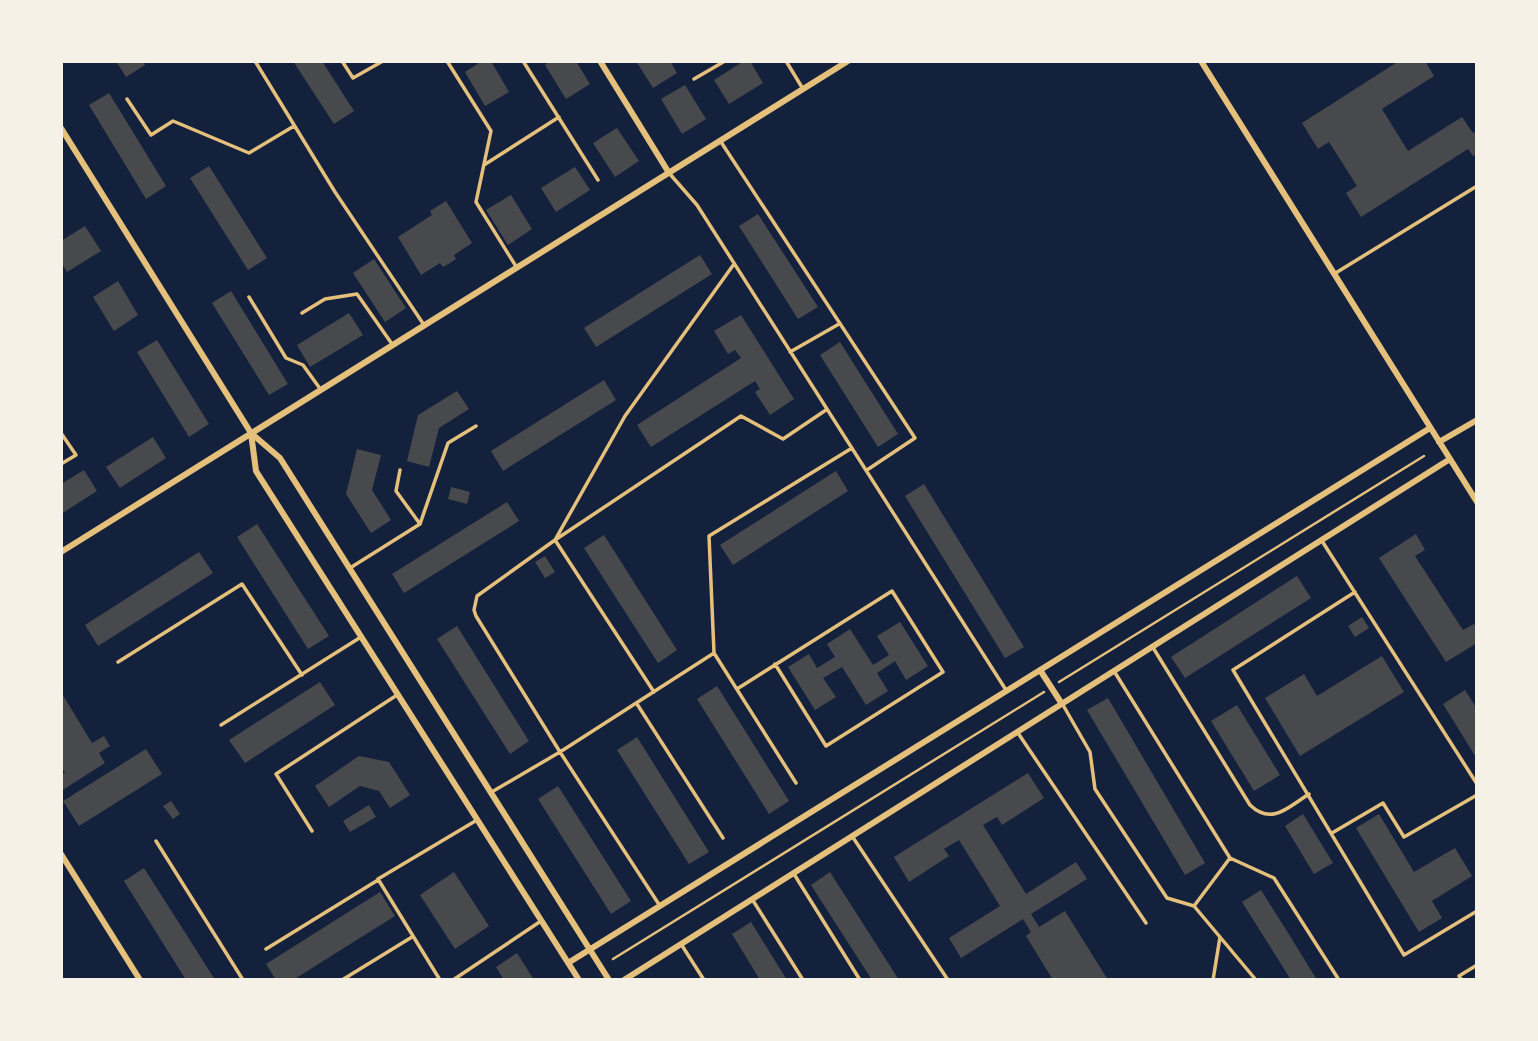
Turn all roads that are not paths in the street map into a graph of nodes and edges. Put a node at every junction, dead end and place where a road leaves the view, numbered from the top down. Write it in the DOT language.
graph roads {
  1 [pos="255,61"];
  2 [pos="342,61"];
  3 [pos="383,61"];
  4 [pos="447,61"];
  5 [pos="523,61"];
  6 [pos="600,61"];
  7 [pos="724,61"];
  8 [pos="786,61"];
  9 [pos="848,61"];
  10 [pos="1201,61"];
  11 [pos="694,79"];
  12 [pos="803,90"];
  13 [pos="127,99"];
  14 [pos="559,117"];
  15 [pos="294,126"];
  16 [pos="61,128"];
  17 [pos="721,142"];
  18 [pos="484,165"];
  19 [pos="670,173"];
  20 [pos="598,180"];
  21 [pos="1477,186"];
  22 [pos="734,264"];
  23 [pos="517,269"];
  24 [pos="1334,274"];
  25 [pos="249,297"];
  26 [pos="302,313"];
  27 [pos="839,324"];
  28 [pos="425,326"];
  29 [pos="393,346"];
  30 [pos="790,352"];
  31 [pos="321,391"];
  32 [pos="826,410"];
  33 [pos="1477,420"];
  34 [pos="476,426"];
  35 [pos="1430,428"];
  36 [pos="61,433"];
  37 [pos="251,433"];
  38 [pos="1439,442"];
  39 [pos="852,447"];
  40 [pos="1450,459"];
  41 [pos="61,464"];
  42 [pos="400,470"];
  43 [pos="867,471"];
  44 [pos="1477,502"];
  45 [pos="420,524"];
  46 [pos="555,540"];
  47 [pos="1321,540"];
  48 [pos="61,552"];
  49 [pos="349,569"];
  50 [pos="1355,592"];
  51 [pos="362,637"];
  52 [pos="1152,646"];
  53 [pos="714,653"];
  54 [pos="118,663"];
  55 [pos="775,664"];
  56 [pos="1041,670"];
  57 [pos="1114,670"];
  58 [pos="302,675"];
  59 [pos="737,689"];
  60 [pos="1006,690"];
  61 [pos="654,693"];
  62 [pos="398,695"];
  63 [pos="637,704"];
  64 [pos="1062,704"];
  65 [pos="221,725"];
  66 [pos="1017,732"];
  67 [pos="561,752"];
  68 [pos="796,783"];
  69 [pos="1477,784"];
  70 [pos="490,793"];
  71 [pos="1309,794"];
  72 [pos="1477,795"];
  73 [pos="477,820"];
  74 [pos="312,831"];
  75 [pos="1332,833"];
  76 [pos="852,836"];
  77 [pos="723,838"];
  78 [pos="156,841"];
  79 [pos="61,853"];
  80 [pos="1230,858"];
  81 [pos="794,874"];
  82 [pos="378,879"];
  83 [pos="752,899"];
  84 [pos="660,906"];
  85 [pos="1194,906"];
  86 [pos="1477,911"];
  87 [pos="541,921"];
  88 [pos="1146,923"];
  89 [pos="413,937"];
  90 [pos="1220,937"];
  91 [pos="681,944"];
  92 [pos="266,949"];
  93 [pos="590,949"];
  94 [pos="568,963"];
  95 [pos="1477,965"];
  96 [pos="140,980"];
  97 [pos="243,980"];
  98 [pos="342,980"];
  99 [pos="440,980"];
  100 [pos="453,980"];
  101 [pos="579,980"];
  102 [pos="609,980"];
  103 [pos="624,980"];
  104 [pos="704,980"];
  105 [pos="803,980"];
  106 [pos="860,980"];
  107 [pos="947,980"];
  108 [pos="1213,980"];
  109 [pos="1256,980"];
  110 [pos="1339,980"];
  111 [pos="1462,980"];
  1 -- 15 [label="lane"];
  2 -- 3 [label="lane"];
  4 -- 18 [label="lane"];
  5 -- 14 [label="lane"];
  6 -- 19 [label="street"];
  7 -- 11 [label="lane"];
  8 -- 12 [label="lane"];
  9 -- 12 [label="street"];
  10 -- 24 [label="street"];
  12 -- 17 [label="street"];
  13 -- 15 [label="lane"];
  14 -- 18 [label="lane"];
  14 -- 20 [label="lane"];
  15 -- 28 [label="lane"];
  16 -- 37 [label="street"];
  17 -- 19 [label="street"];
  17 -- 27 [label="lane"];
  18 -- 23 [label="lane"];
  19 -- 22 [label="lane"];
  19 -- 23 [label="street"];
  21 -- 24 [label="lane"];
  22 -- 30 [label="lane"];
  22 -- 46 [label="lane"];
  23 -- 28 [label="street"];
  24 -- 35 [label="street"];
  25 -- 31 [label="lane"];
  26 -- 29 [label="lane"];
  27 -- 30 [label="lane"];
  27 -- 43 [label="lane"];
  28 -- 29 [label="street"];
  29 -- 31 [label="street"];
  30 -- 32 [label="lane"];
  31 -- 37 [label="street"];
  32 -- 39 [label="lane"];
  32 -- 46 [label="lane"];
  33 -- 38 [label="street"];
  34 -- 45 [label="lane"];
  35 -- 38 [label="street"];
  35 -- 56 [label="street"];
  36 -- 41 [label="lane"];
  37 -- 48 [label="street"];
  37 -- 49 [label="street"];
  37 -- 51 [label="street"];
  38 -- 40 [label="street"];
  39 -- 43 [label="lane"];
  39 -- 53 [label="lane"];
  40 -- 44 [label="street"];
  40 -- 47 [label="street"];
  42 -- 45 [label="lane"];
  43 -- 60 [label="lane"];
  45 -- 49 [label="lane"];
  46 -- 61 [label="lane"];
  46 -- 67 [label="lane"];
  47 -- 50 [label="lane"];
  47 -- 52 [label="street"];
  49 -- 70 [label="street"];
  50 -- 69 [label="lane"];
  50 -- 71 [label="lane"];
  51 -- 58 [label="lane"];
  51 -- 62 [label="street"];
  52 -- 57 [label="street"];
  52 -- 71 [label="lane"];
  53 -- 59 [label="lane"];
  53 -- 61 [label="lane"];
  54 -- 58 [label="lane"];
  55 -- 55 [label="lane"];
  55 -- 59 [label="lane"];
  56 -- 60 [label="street"];
  56 -- 64 [label="street"];
  57 -- 64 [label="street"];
  57 -- 80 [label="lane"];
  58 -- 65 [label="lane"];
  59 -- 68 [label="lane"];
  60 -- 84 [label="street"];
  61 -- 63 [label="lane"];
  62 -- 73 [label="street"];
  62 -- 74 [label="lane"];
  63 -- 67 [label="lane"];
  63 -- 77 [label="lane"];
  64 -- 66 [label="street"];
  64 -- 85 [label="lane"];
  66 -- 76 [label="street"];
  66 -- 88 [label="lane"];
  67 -- 70 [label="lane"];
  67 -- 84 [label="lane"];
  70 -- 93 [label="street"];
  71 -- 75 [label="lane"];
  72 -- 75 [label="lane"];
  73 -- 82 [label="lane"];
  73 -- 87 [label="street"];
  75 -- 86 [label="lane"];
  76 -- 81 [label="street"];
  76 -- 107 [label="lane"];
  78 -- 97 [label="lane"];
  79 -- 96 [label="street"];
  80 -- 85 [label="lane"];
  80 -- 110 [label="lane"];
  81 -- 83 [label="street"];
  81 -- 106 [label="lane"];
  82 -- 89 [label="lane"];
  82 -- 92 [label="lane"];
  83 -- 91 [label="street"];
  83 -- 105 [label="lane"];
  84 -- 93 [label="street"];
  85 -- 90 [label="lane"];
  87 -- 94 [label="street"];
  87 -- 100 [label="lane"];
  89 -- 98 [label="lane"];
  89 -- 99 [label="lane"];
  90 -- 108 [label="lane"];
  90 -- 109 [label="lane"];
  91 -- 103 [label="street"];
  91 -- 104 [label="lane"];
  93 -- 94 [label="street"];
  93 -- 102 [label="street"];
  94 -- 101 [label="street"];
  95 -- 111 [label="lane"];
}
